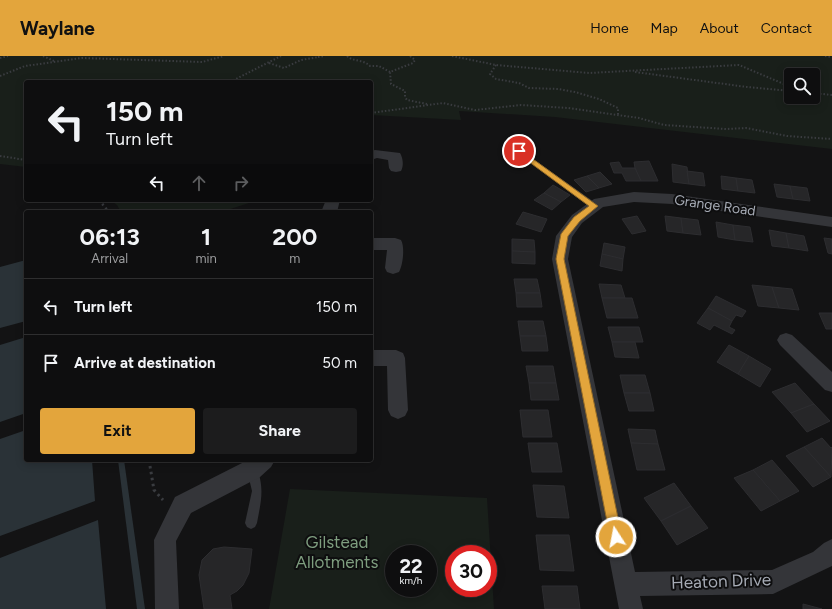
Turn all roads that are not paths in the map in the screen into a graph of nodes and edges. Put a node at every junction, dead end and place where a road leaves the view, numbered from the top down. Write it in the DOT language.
graph roads {
  1 [pos="519,151"];
  2 [pos="373,155"];
  3 [pos="396,168"];
  4 [pos="596,205"];
  5 [pos="832,222"];
  6 [pos="373,244"];
  7 [pos="393,268"];
  8 [pos="786,340"];
  9 [pos="373,358"];
  10 [pos="832,384"];
  11 [pos="398,410"];
  12 [pos="258,465"];
  13 [pos="251,523"];
  14 [pos="828,560"];
  15 [pos="626,584"];
  16 [pos="167,609"];
  17 [pos="631,609"];
  1 -- 4 [label="lane"];
  2 -- 3 [label="street"];
  4 -- 5 [label="street, Grange Road"];
  4 -- 15 [label="street"];
  6 -- 7 [label="street"];
  8 -- 10 [label="street"];
  9 -- 11 [label="street"];
  12 -- 13 [label="lane"];
  12 -- 16 [label="street"];
  14 -- 15 [label="street, Heaton Drive"];
  15 -- 17 [label="street"];
}
